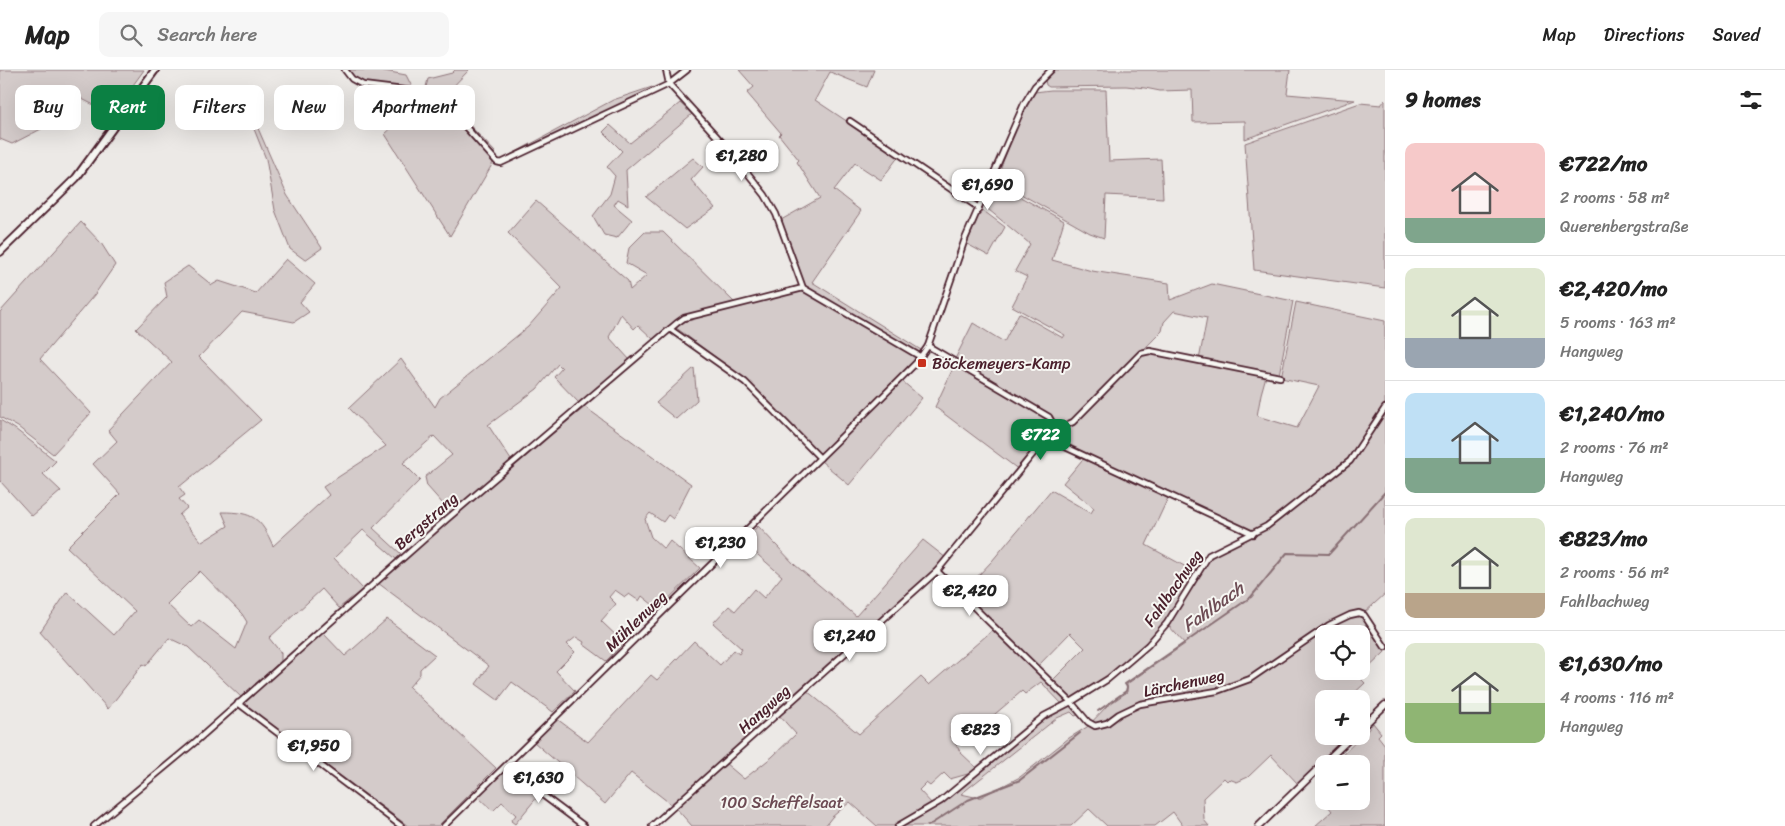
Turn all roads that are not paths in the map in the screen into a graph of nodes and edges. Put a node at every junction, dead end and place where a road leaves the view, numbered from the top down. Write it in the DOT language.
graph roads {
  1 [pos="155,70"];
  2 [pos="345,70"];
  3 [pos="666,70"];
  4 [pos="687,70"];
  5 [pos="1047,71"];
  6 [pos="669,84"];
  7 [pos="850,120"];
  8 [pos="979,208"];
  9 [pos="0,252"];
  10 [pos="803,288"];
  11 [pos="670,329"];
  12 [pos="928,346"];
  13 [pos="921,358"];
  14 [pos="1280,377"];
  15 [pos="1385,408"];
  16 [pos="1053,424"];
  17 [pos="1046,438"];
  18 [pos="820,458"];
  19 [pos="1252,534"];
  20 [pos="937,571"];
  21 [pos="1385,647"];
  22 [pos="1071,702"];
  23 [pos="238,703"];
  24 [pos="1385,705"];
  25 [pos="1370,719"];
  26 [pos="1343,745"];
  27 [pos="505,767"];
  28 [pos="94,826"];
  29 [pos="401,826"];
  30 [pos="444,826"];
  31 [pos="584,826"];
  32 [pos="652,826"];
  33 [pos="898,826"];
  34 [pos="1259,826"];
  1 -- 9 [label="main road"];
  2 -- 6 [label="street"];
  3 -- 6 [label="street"];
  4 -- 6 [label="street"];
  5 -- 8 [label="street, Mühlenweg"];
  6 -- 10 [label="street"];
  7 -- 8 [label="street"];
  8 -- 12 [label="street, Mühlenweg"];
  10 -- 11 [label="street, Bergstrang"];
  10 -- 13 [label="street"];
  11 -- 18 [label="street"];
  11 -- 23 [label="street, Bergstrang"];
  12 -- 13 [label="street, Mühlenweg"];
  12 -- 16 [label="street"];
  13 -- 18 [label="street, Mühlenweg"];
  14 -- 16 [label="street"];
  15 -- 19 [label="street, Fahlbachweg"];
  16 -- 17 [label="street, Hangweg"];
  17 -- 19 [label="street"];
  17 -- 20 [label="street, Hangweg"];
  18 -- 27 [label="street, Mühlenweg"];
  19 -- 22 [label="street, Fahlbachweg"];
  20 -- 22 [label="street, Lärchenweg"];
  20 -- 32 [label="street, Hangweg"];
  21 -- 22 [label="street, Lärchenweg"];
  22 -- 33 [label="street, Fahlbachweg"];
  23 -- 28 [label="street, Bergstrang"];
  23 -- 29 [label="street"];
  24 -- 25 [label="street"];
  26 -- 34 [label="street"];
  27 -- 30 [label="street, Mühlenweg"];
  27 -- 31 [label="street"];
}
